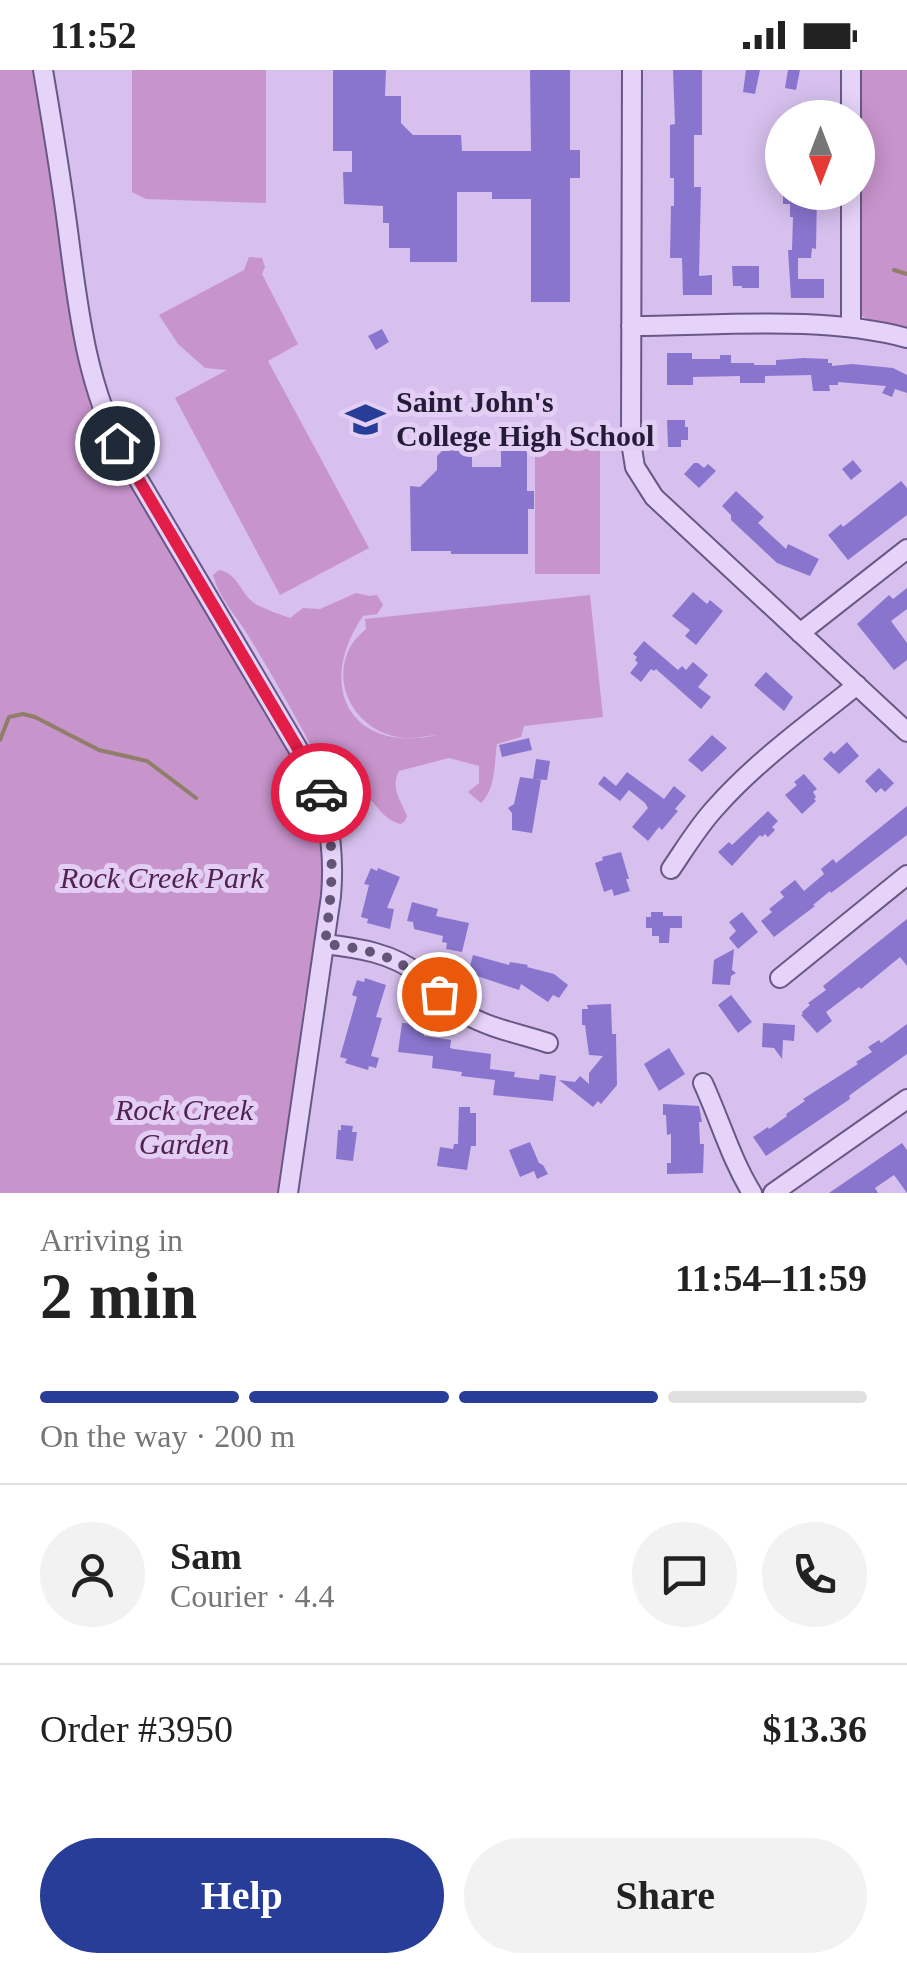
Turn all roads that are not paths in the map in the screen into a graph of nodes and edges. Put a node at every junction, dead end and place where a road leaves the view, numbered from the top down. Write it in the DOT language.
graph roads {
  1 [pos="42,70"];
  2 [pos="632,70"];
  3 [pos="851,70"];
  4 [pos="851,100"];
  5 [pos="850,210"];
  6 [pos="630,326"];
  7 [pos="850,327"];
  8 [pos="907,338"];
  9 [pos="907,549"];
  10 [pos="800,632"];
  11 [pos="858,685"];
  12 [pos="904,726"];
  13 [pos="671,868"];
  14 [pos="907,875"];
  15 [pos="325,944"];
  16 [pos="780,978"];
  17 [pos="548,1043"];
  18 [pos="703,1084"];
  19 [pos="907,1099"];
  20 [pos="288,1193"];
  21 [pos="752,1193"];
  22 [pos="774,1193"];
  1 -- 15 [label="street"];
  2 -- 6 [label="street"];
  3 -- 4 [label="street"];
  5 -- 7 [label="street"];
  6 -- 7 [label="street"];
  6 -- 10 [label="street"];
  7 -- 8 [label="street"];
  9 -- 10 [label="street"];
  10 -- 11 [label="street"];
  11 -- 12 [label="street"];
  11 -- 13 [label="street"];
  14 -- 16 [label="street"];
  15 -- 17 [label="street"];
  15 -- 20 [label="street"];
  18 -- 21 [label="street"];
  19 -- 22 [label="street"];
}
